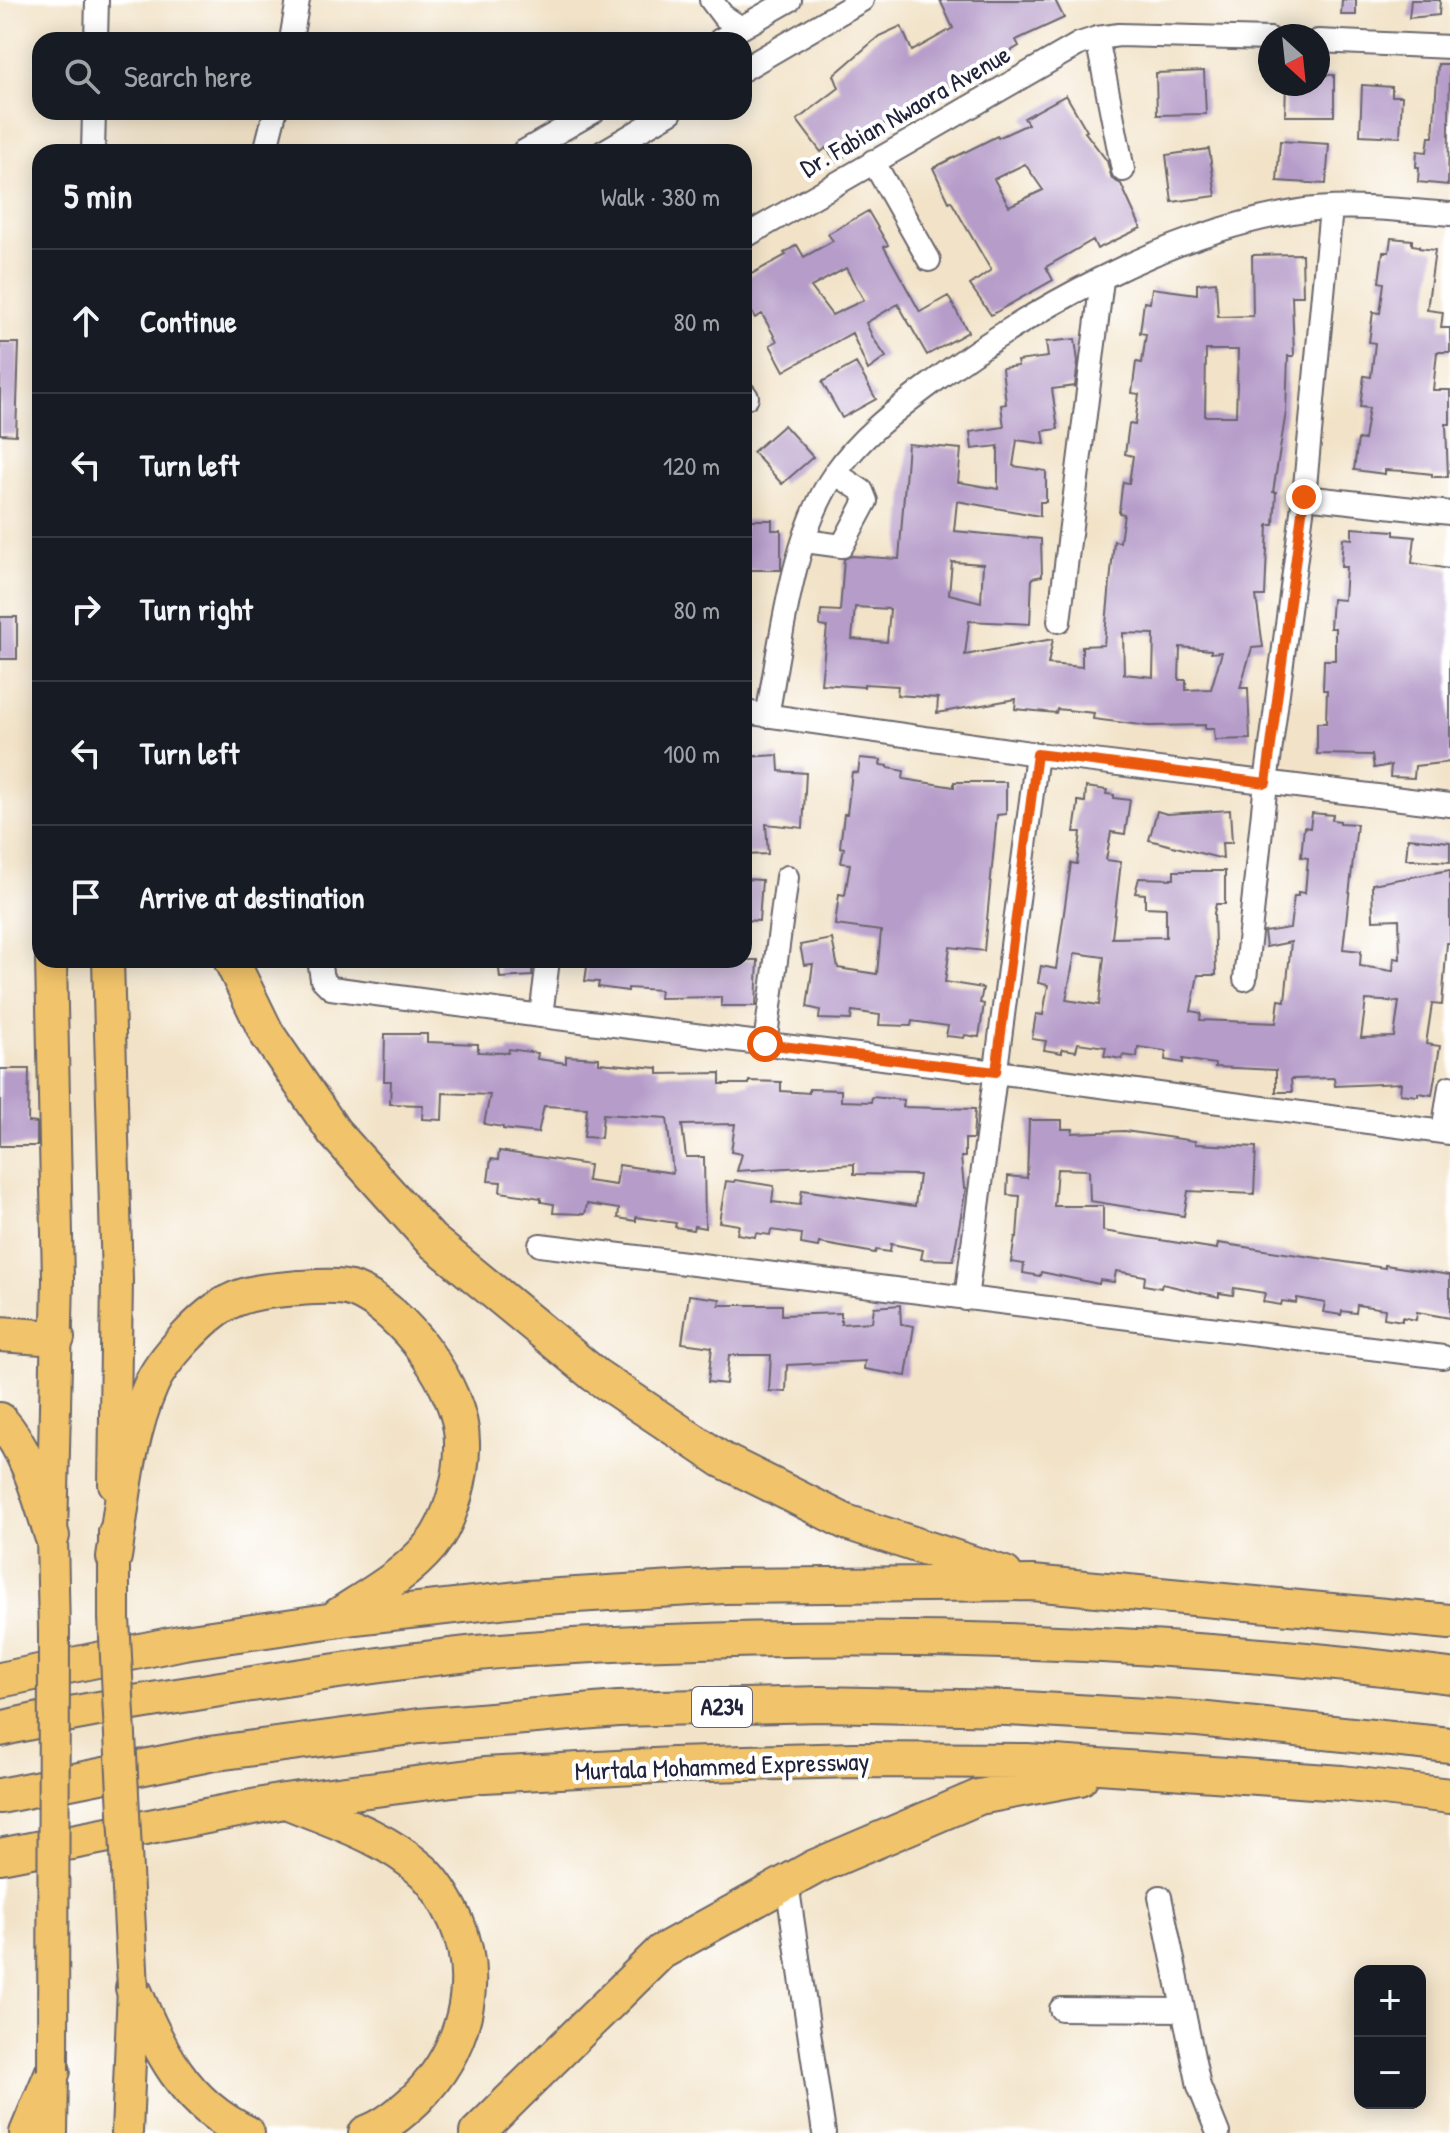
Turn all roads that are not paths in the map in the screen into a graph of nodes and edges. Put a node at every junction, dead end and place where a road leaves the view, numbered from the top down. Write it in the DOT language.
graph roads {
  1 [pos="97,0"];
  2 [pos="298,0"];
  3 [pos="711,0"];
  4 [pos="790,0"];
  5 [pos="862,0"];
  6 [pos="741,28"];
  7 [pos="96,32"];
  8 [pos="292,32"];
  9 [pos="734,32"];
  10 [pos="1097,38"];
  11 [pos="1258,39"];
  12 [pos="1330,42"];
  13 [pos="1450,47"];
  14 [pos="752,64"];
  15 [pos="94,120"];
  16 [pos="273,120"];
  17 [pos="579,120"];
  18 [pos="657,120"];
  19 [pos="93,144"];
  20 [pos="267,144"];
  21 [pos="537,144"];
  22 [pos="617,144"];
  23 [pos="873,161"];
  24 [pos="1123,170"];
  25 [pos="1331,208"];
  26 [pos="1450,214"];
  27 [pos="752,232"];
  28 [pos="929,260"];
  29 [pos="1102,280"];
  30 [pos="835,473"];
  31 [pos="1304,497"];
  32 [pos="1450,513"];
  33 [pos="805,541"];
  34 [pos="1059,621"];
  35 [pos="752,713"];
  36 [pos="767,716"];
  37 [pos="1037,754"];
  38 [pos="1266,783"];
  39 [pos="1450,805"];
  40 [pos="787,877"];
  41 [pos="51,968"];
  42 [pos="108,968"];
  43 [pos="235,968"];
  44 [pos="320,968"];
  45 [pos="547,968"];
  46 [pos="1245,979"];
  47 [pos="541,1016"];
  48 [pos="765,1044"];
  49 [pos="996,1072"];
  50 [pos="1450,1087"];
  51 [pos="1447,1133"];
  52 [pos="540,1245"];
  53 [pos="966,1299"];
  54 [pos="0,1334"];
  55 [pos="57,1338"];
  56 [pos="1443,1357"];
  57 [pos="0,1420"];
  58 [pos="52,1536"];
  59 [pos="114,1557"];
  60 [pos="1032,1583"];
  61 [pos="331,1621"];
  62 [pos="1450,1622"];
  63 [pos="1450,1676"];
  64 [pos="0,1680"];
  65 [pos="0,1729"];
  66 [pos="1450,1745"];
  67 [pos="1133,1768"];
  68 [pos="0,1796"];
  69 [pos="1450,1796"];
  70 [pos="284,1801"];
  71 [pos="0,1856"];
  72 [pos="787,1883"];
  73 [pos="1160,1897"];
  74 [pos="133,1988"];
  75 [pos="1061,2009"];
  76 [pos="1182,2010"];
  77 [pos="53,2071"];
  78 [pos="27,2133"];
  79 [pos="52,2133"];
  80 [pos="127,2133"];
  81 [pos="247,2133"];
  82 [pos="366,2133"];
  83 [pos="477,2133"];
  84 [pos="824,2133"];
  85 [pos="1218,2133"];
  1 -- 7 [label="street"];
  2 -- 8 [label="street"];
  3 -- 6 [label="street"];
  4 -- 6 [label="street"];
  5 -- 14 [label="street"];
  6 -- 9 [label="street"];
  10 -- 11 [label="street"];
  10 -- 23 [label="street, Dr. Fabian Nwaora Avenue"];
  10 -- 24 [label="street"];
  12 -- 13 [label="street"];
  15 -- 19 [label="street"];
  16 -- 20 [label="street"];
  17 -- 21 [label="street"];
  18 -- 22 [label="street"];
  23 -- 27 [label="street, Dr. Fabian Nwaora Avenue"];
  23 -- 28 [label="street"];
  25 -- 26 [label="street"];
  25 -- 29 [label="street"];
  25 -- 31 [label="street"];
  29 -- 30 [label="street"];
  29 -- 34 [label="street"];
  30 -- 33 [label="street"];
  30 -- 33 [label="street"];
  31 -- 32 [label="street"];
  31 -- 38 [label="street"];
  33 -- 36 [label="street"];
  35 -- 36 [label="street"];
  36 -- 37 [label="street"];
  37 -- 38 [label="street"];
  37 -- 49 [label="street"];
  38 -- 39 [label="street"];
  38 -- 46 [label="street"];
  40 -- 48 [label="street"];
  41 -- 55 [label="main road"];
  42 -- 59 [label="main road"];
  43 -- 60 [label="highway"];
  44 -- 47 [label="street"];
  45 -- 47 [label="street"];
  47 -- 48 [label="street"];
  48 -- 49 [label="street"];
  49 -- 51 [label="street"];
  49 -- 53 [label="street"];
  50 -- 51 [label="street"];
  52 -- 53 [label="street"];
  53 -- 56 [label="street"];
  54 -- 55 [label="highway"];
  55 -- 58 [label="main road"];
  57 -- 58 [label="highway"];
  58 -- 77 [label="main road, bridge"];
  59 -- 61 [label="highway"];
  59 -- 74 [label="main road, bridge"];
  60 -- 61 [label="highway"];
  60 -- 62 [label="highway"];
  61 -- 64 [label="highway"];
  63 -- 65 [label="highway"];
  66 -- 68 [label="highway, A234"];
  67 -- 69 [label="highway, Murtala Mohammed Expressway"];
  67 -- 70 [label="highway, Murtala Mohammed Expressway"];
  67 -- 72 [label="highway"];
  70 -- 71 [label="highway, Murtala Mohammed Expressway"];
  70 -- 82 [label="highway"];
  72 -- 83 [label="highway"];
  72 -- 84 [label="street"];
  73 -- 76 [label="street"];
  74 -- 80 [label="main road"];
  74 -- 81 [label="highway"];
  75 -- 76 [label="street"];
  76 -- 85 [label="street"];
  77 -- 78 [label="highway"];
  77 -- 79 [label="main road"];
}
